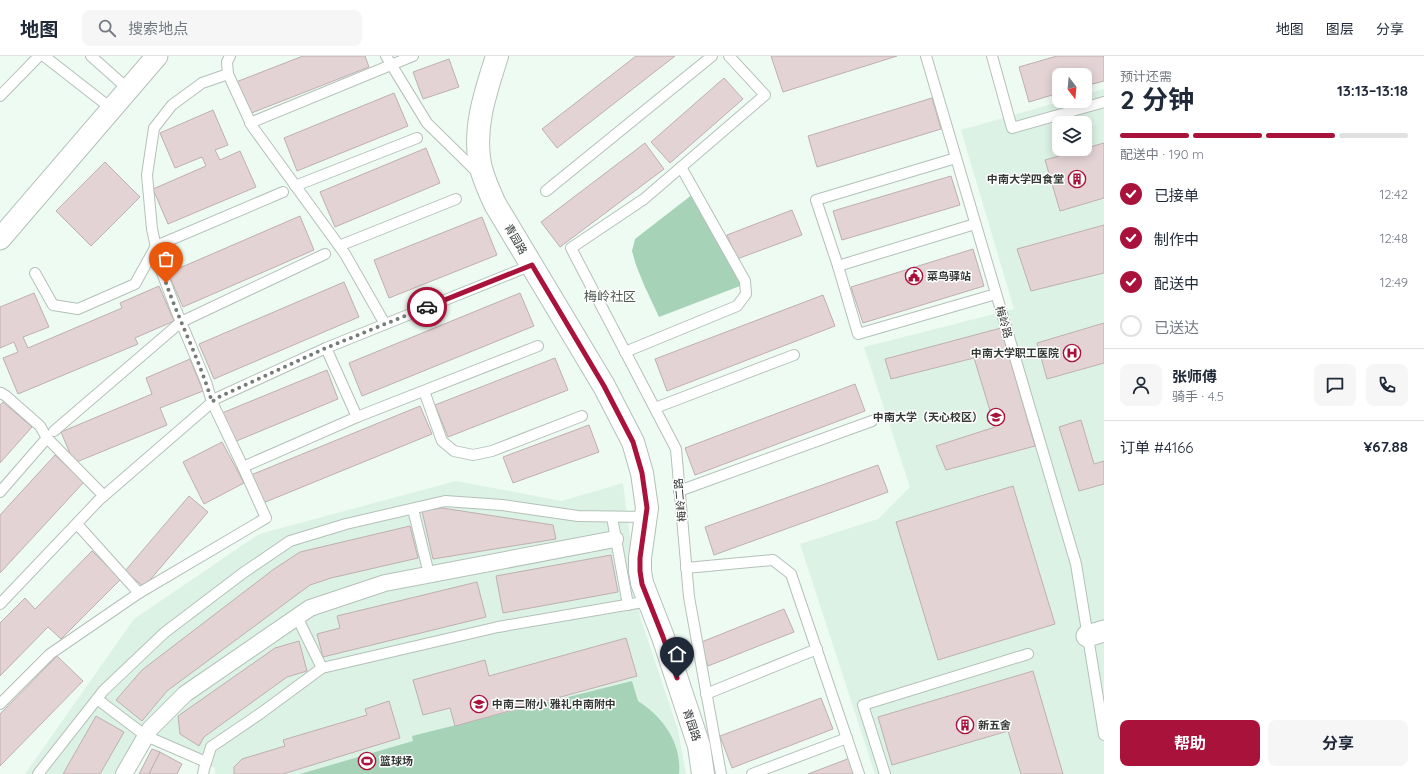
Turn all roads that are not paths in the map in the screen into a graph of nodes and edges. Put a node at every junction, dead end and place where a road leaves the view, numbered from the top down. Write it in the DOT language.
graph roads {
  1 [pos="39,56"];
  2 [pos="44,56"];
  3 [pos="91,56"];
  4 [pos="157,56"];
  5 [pos="230,56"];
  6 [pos="386,56"];
  7 [pos="413,56"];
  8 [pos="497,56"];
  9 [pos="712,56"];
  10 [pos="729,56"];
  11 [pos="926,56"];
  12 [pos="992,56"];
  13 [pos="391,65"];
  14 [pos="228,74"];
  15 [pos="128,89"];
  16 [pos="0,96"];
  17 [pos="1104,102"];
  18 [pos="112,109"];
  19 [pos="250,123"];
  20 [pos="416,138"];
  21 [pos="956,158"];
  22 [pos="681,167"];
  23 [pos="485,180"];
  24 [pos="296,186"];
  25 [pos="546,191"];
  26 [pos="283,192"];
  27 [pos="456,199"];
  28 [pos="976,224"];
  29 [pos="0,239"];
  30 [pos="156,246"];
  31 [pos="339,246"];
  32 [pos="325,254"];
  33 [pos="532,265"];
  34 [pos="838,266"];
  35 [pos="35,273"];
  36 [pos="996,294"];
  37 [pos="181,322"];
  38 [pos="385,324"];
  39 [pos="538,346"];
  40 [pos="326,348"];
  41 [pos="625,352"];
  42 [pos="794,355"];
  43 [pos="424,391"];
  44 [pos="0,394"];
  45 [pos="212,402"];
  46 [pos="655,408"];
  47 [pos="582,416"];
  48 [pos="357,417"];
  49 [pos="872,421"];
  50 [pos="50,434"];
  51 [pos="243,467"];
  52 [pos="680,491"];
  53 [pos="0,492"];
  54 [pos="104,496"];
  55 [pos="413,508"];
  56 [pos="612,517"];
  57 [pos="646,517"];
  58 [pos="77,524"];
  59 [pos="615,539"];
  60 [pos="686,568"];
  61 [pos="429,574"];
  62 [pos="139,593"];
  63 [pos="638,603"];
  64 [pos="0,604"];
  65 [pos="297,617"];
  66 [pos="1096,633"];
  67 [pos="817,649"];
  68 [pos="1028,654"];
  69 [pos="322,668"];
  70 [pos="706,694"];
  71 [pos="97,699"];
  72 [pos="0,704"];
  73 [pos="1104,735"];
  74 [pos="146,736"];
  75 [pos="847,738"];
  76 [pos="206,762"];
  77 [pos="38,774"];
  78 [pos="124,774"];
  79 [pos="203,774"];
  80 [pos="703,774"];
  81 [pos="721,774"];
  82 [pos="752,774"];
  83 [pos="860,774"];
  84 [pos="885,774"];
  1 -- 16 [label="lane"];
  2 -- 18 [label="lane"];
  3 -- 15 [label="lane"];
  4 -- 15 [label="street"];
  5 -- 14 [label="lane"];
  6 -- 13 [label="lane"];
  7 -- 13 [label="lane"];
  8 -- 23 [label="street, 青园路"];
  9 -- 25 [label="lane"];
  10 -- 22 [label="lane"];
  11 -- 21 [label="lane, 梅岭路"];
  12 -- 17 [label="lane"];
  13 -- 19 [label="lane"];
  13 -- 23 [label="lane"];
  14 -- 19 [label="lane"];
  14 -- 30 [label="lane"];
  15 -- 18 [label="street"];
  18 -- 29 [label="street"];
  19 -- 24 [label="lane"];
  20 -- 24 [label="lane"];
  21 -- 28 [label="lane, 梅岭路"];
  21 -- 34 [label="lane"];
  22 -- 41 [label="lane, 梅岭二路"];
  22 -- 41 [label="lane"];
  23 -- 33 [label="street, 青园路"];
  24 -- 31 [label="lane"];
  26 -- 30 [label="lane"];
  27 -- 31 [label="lane"];
  28 -- 34 [label="lane"];
  28 -- 36 [label="lane, 梅岭路"];
  30 -- 35 [label="lane"];
  30 -- 37 [label="lane"];
  31 -- 38 [label="lane"];
  32 -- 37 [label="lane"];
  33 -- 38 [label="lane"];
  33 -- 57 [label="street, 青园路"];
  34 -- 36 [label="lane"];
  36 -- 66 [label="lane, 梅岭路"];
  37 -- 45 [label="lane"];
  37 -- 50 [label="lane"];
  38 -- 40 [label="lane"];
  39 -- 43 [label="lane"];
  40 -- 45 [label="lane"];
  40 -- 48 [label="lane"];
  41 -- 46 [label="lane, 梅岭二路"];
  42 -- 46 [label="lane"];
  43 -- 47 [label="lane"];
  43 -- 48 [label="lane"];
  44 -- 50 [label="lane"];
  45 -- 51 [label="lane"];
  45 -- 54 [label="lane"];
  46 -- 52 [label="lane, 梅岭二路"];
  48 -- 51 [label="lane"];
  49 -- 52 [label="lane"];
  50 -- 53 [label="lane"];
  50 -- 54 [label="lane"];
  51 -- 62 [label="lane"];
  52 -- 60 [label="lane, 梅岭二路"];
  54 -- 58 [label="lane"];
  55 -- 56 [label="lane"];
  55 -- 61 [label="lane"];
  55 -- 71 [label="lane"];
  56 -- 57 [label="lane"];
  56 -- 59 [label="lane"];
  57 -- 63 [label="street, 青园路"];
  58 -- 62 [label="lane"];
  58 -- 64 [label="lane"];
  59 -- 61 [label="street"];
  59 -- 63 [label="lane"];
  60 -- 67 [label="lane"];
  60 -- 70 [label="lane, 梅岭二路"];
  61 -- 65 [label="street"];
  62 -- 72 [label="lane"];
  63 -- 69 [label="lane"];
  63 -- 80 [label="street, 青园路"];
  65 -- 69 [label="lane"];
  65 -- 74 [label="street"];
  66 -- 73 [label="lane, 梅岭路"];
  67 -- 70 [label="lane"];
  67 -- 75 [label="lane"];
  68 -- 84 [label="lane"];
  69 -- 76 [label="lane"];
  70 -- 81 [label="lane, 梅岭二路"];
  71 -- 74 [label="lane"];
  71 -- 77 [label="lane"];
  74 -- 76 [label="lane"];
  74 -- 78 [label="street"];
  75 -- 82 [label="lane"];
  75 -- 83 [label="lane"];
  76 -- 79 [label="lane"];
}
